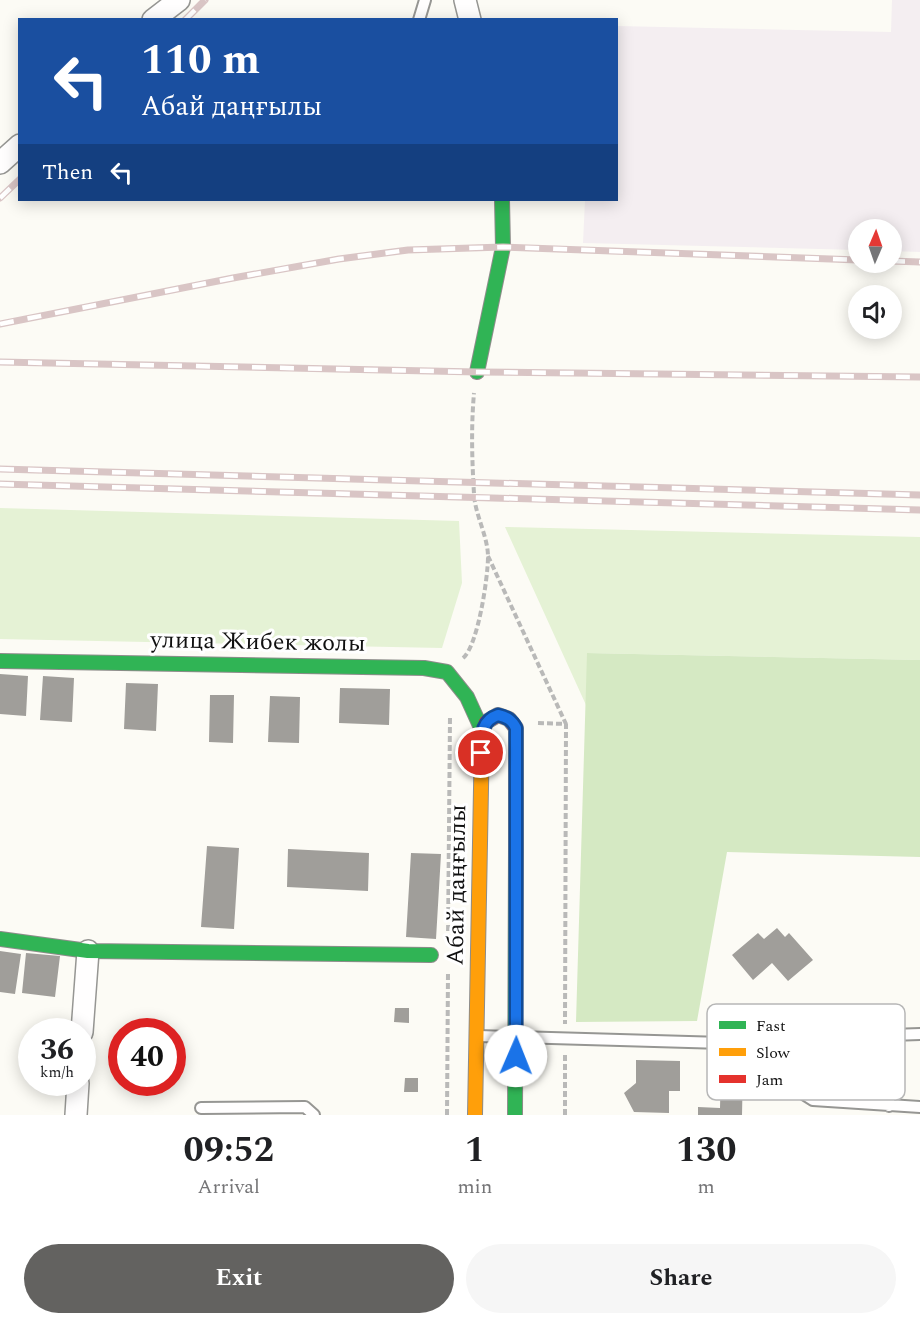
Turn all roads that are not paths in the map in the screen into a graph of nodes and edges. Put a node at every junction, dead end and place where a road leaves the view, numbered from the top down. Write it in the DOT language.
graph roads {
  1 [pos="179,0"];
  2 [pos="425,0"];
  3 [pos="465,0"];
  4 [pos="156,18"];
  5 [pos="420,18"];
  6 [pos="470,18"];
  7 [pos="18,147"];
  8 [pos="0,163"];
  9 [pos="502,201"];
  10 [pos="477,372"];
  11 [pos="0,661"];
  12 [pos="482,730"];
  13 [pos="0,939"];
  14 [pos="88,951"];
  15 [pos="431,955"];
  16 [pos="83,1018"];
  17 [pos="920,1034"];
  18 [pos="905,1035"];
  19 [pos="477,1036"];
  20 [pos="516,1036"];
  21 [pos="707,1042"];
  22 [pos="77,1096"];
  23 [pos="813,1100"];
  24 [pos="889,1100"];
  25 [pos="889,1106"];
  26 [pos="201,1107"];
  27 [pos="920,1107"];
  28 [pos="76,1115"];
  29 [pos="314,1115"];
  30 [pos="475,1115"];
  31 [pos="514,1115"];
  1 -- 4 [label="street"];
  2 -- 5 [label="lane"];
  3 -- 6 [label="street"];
  7 -- 8 [label="street"];
  9 -- 10 [label="street"];
  11 -- 12 [label="street, улица Жибек жолы"];
  12 -- 19 [label="street, Абай даңғылы"];
  12 -- 20 [label="street"];
  13 -- 14 [label="street"];
  14 -- 15 [label="street"];
  14 -- 16 [label="street"];
  17 -- 18 [label="lane"];
  19 -- 20 [label="lane"];
  19 -- 30 [label="street, Абай даңғылы"];
  20 -- 21 [label="lane"];
  20 -- 31 [label="street"];
  22 -- 28 [label="street"];
  23 -- 25 [label="lane"];
  24 -- 25 [label="lane"];
  25 -- 27 [label="lane"];
  26 -- 29 [label="lane"];
}
